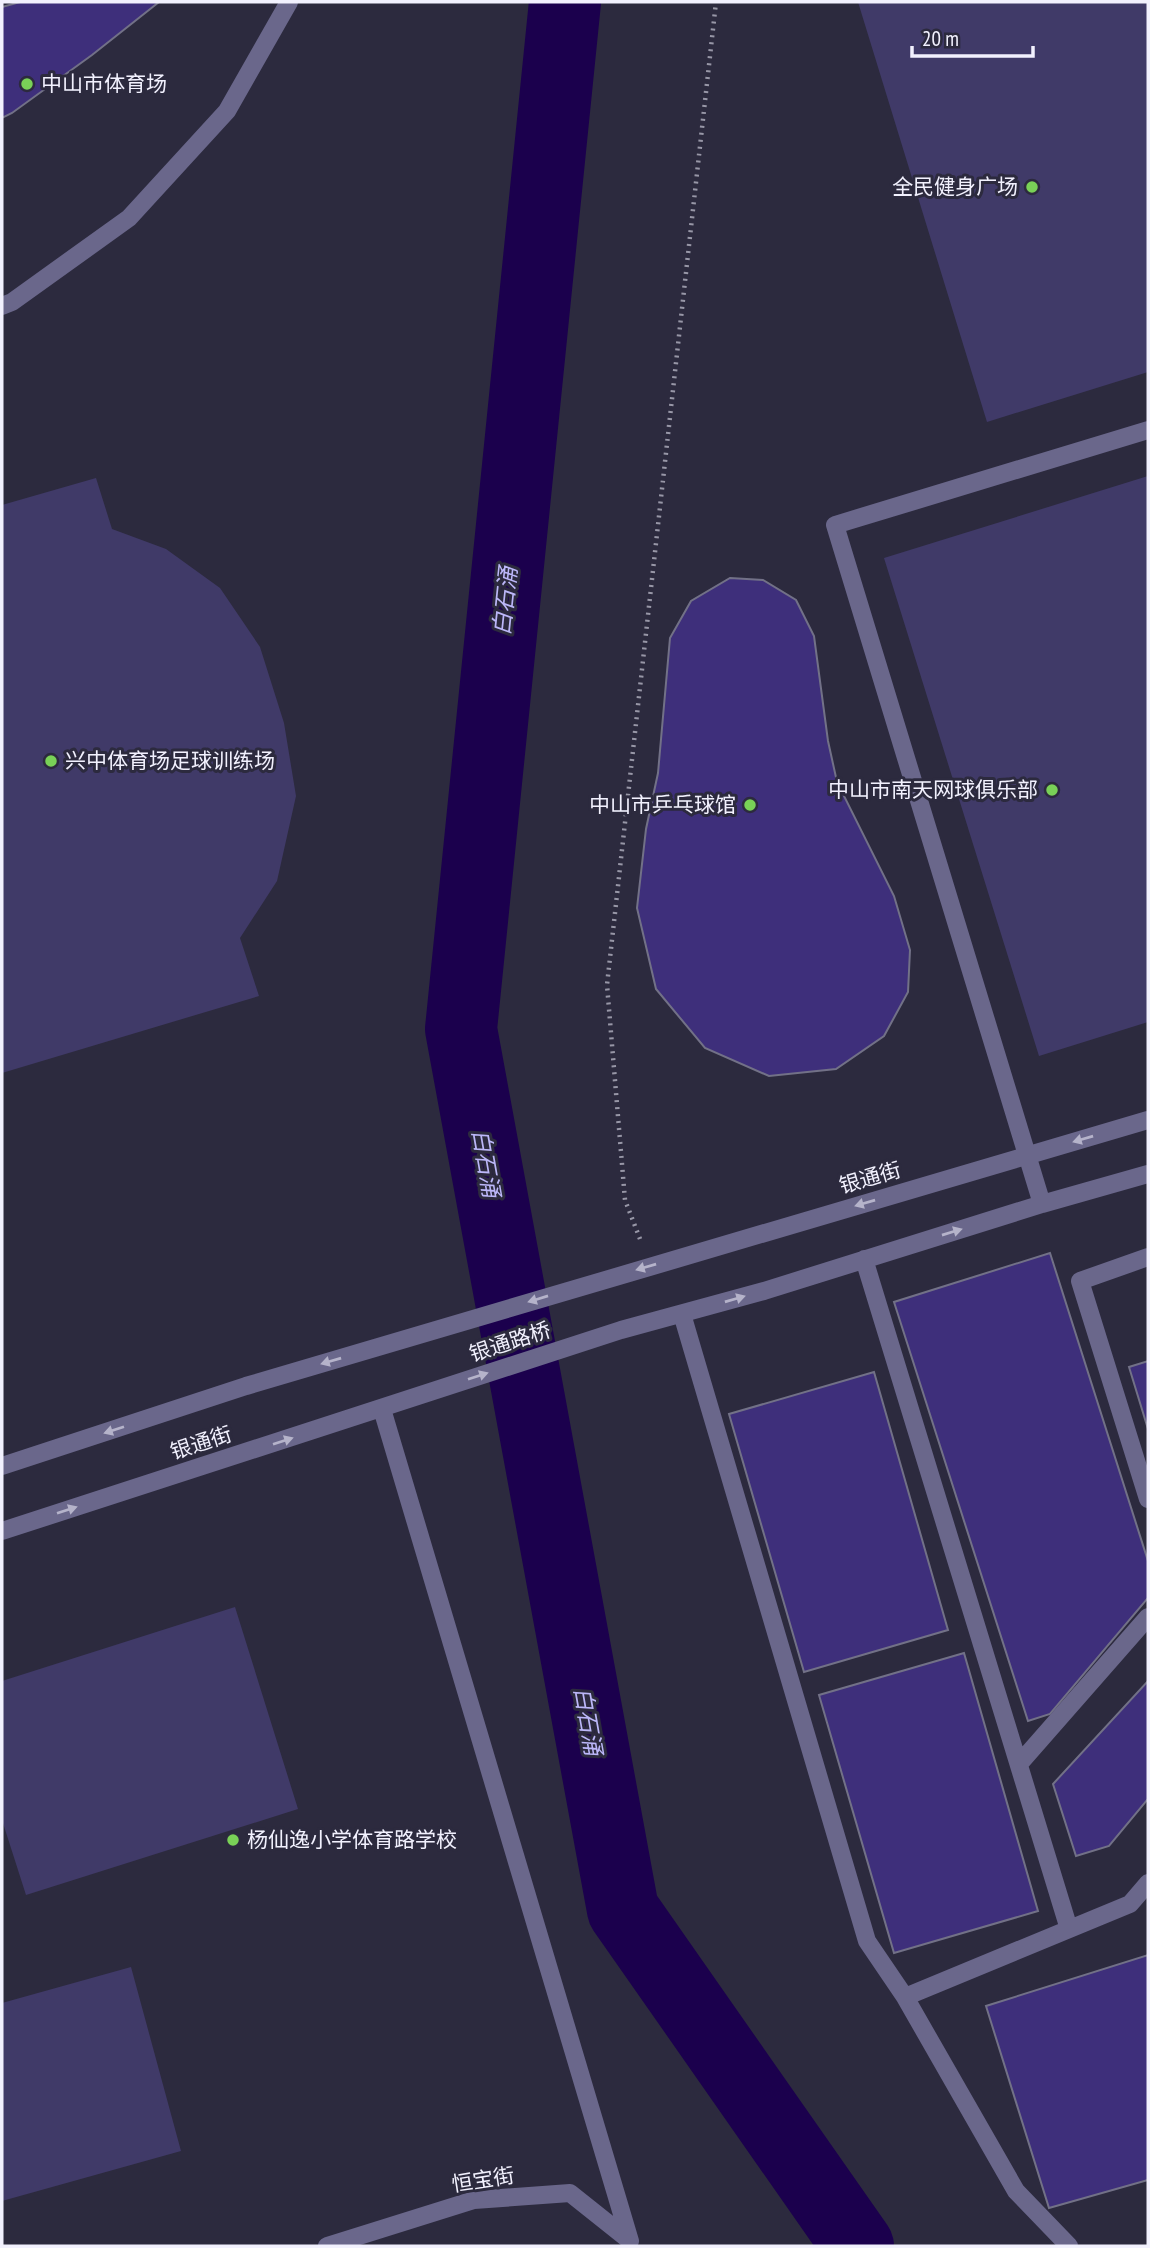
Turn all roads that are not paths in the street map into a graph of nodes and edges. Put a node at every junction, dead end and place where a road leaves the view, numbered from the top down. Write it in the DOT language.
graph roads {
  1 [pos="289,2"];
  2 [pos="2,306"];
  3 [pos="1148,430"];
  4 [pos="1148,1119"];
  5 [pos="1027,1155"];
  6 [pos="1148,1174"];
  7 [pos="1042,1204"];
  8 [pos="1148,1257"];
  9 [pos="864,1259"];
  10 [pos="604,1280"];
  11 [pos="682,1314"];
  12 [pos="413,1397"];
  13 [pos="382,1409"];
  14 [pos="2,1466"];
  15 [pos="1148,1499"];
  16 [pos="2,1531"];
  17 [pos="1148,1618"];
  18 [pos="1019,1764"];
  19 [pos="1148,1883"];
  20 [pos="1069,1929"];
  21 [pos="905,1997"];
  22 [pos="631,2244"];
  23 [pos="327,2246"];
  24 [pos="1069,2246"];
  1 -- 2 [label="street"];
  3 -- 5 [label="street"];
  4 -- 5 [label="street, 银通街, one-way"];
  5 -- 7 [label="street"];
  5 -- 10 [label="street, 银通街, one-way"];
  6 -- 7 [label="street"];
  9 -- 7 [label="street, one-way"];
  8 -- 15 [label="street"];
  11 -- 9 [label="street, one-way"];
  9 -- 18 [label="street"];
  10 -- 14 [label="street, 银通路桥, one-way"];
  12 -- 11 [label="street, 银通路桥, one-way"];
  11 -- 21 [label="street"];
  12 -- 13 [label="street, 银通街"];
  16 -- 13 [label="street, 银通街, one-way"];
  13 -- 22 [label="street"];
  17 -- 18 [label="street"];
  18 -- 20 [label="street"];
  19 -- 20 [label="street"];
  20 -- 21 [label="street"];
  21 -- 24 [label="street"];
  22 -- 23 [label="street, 恒宝街"];
}
